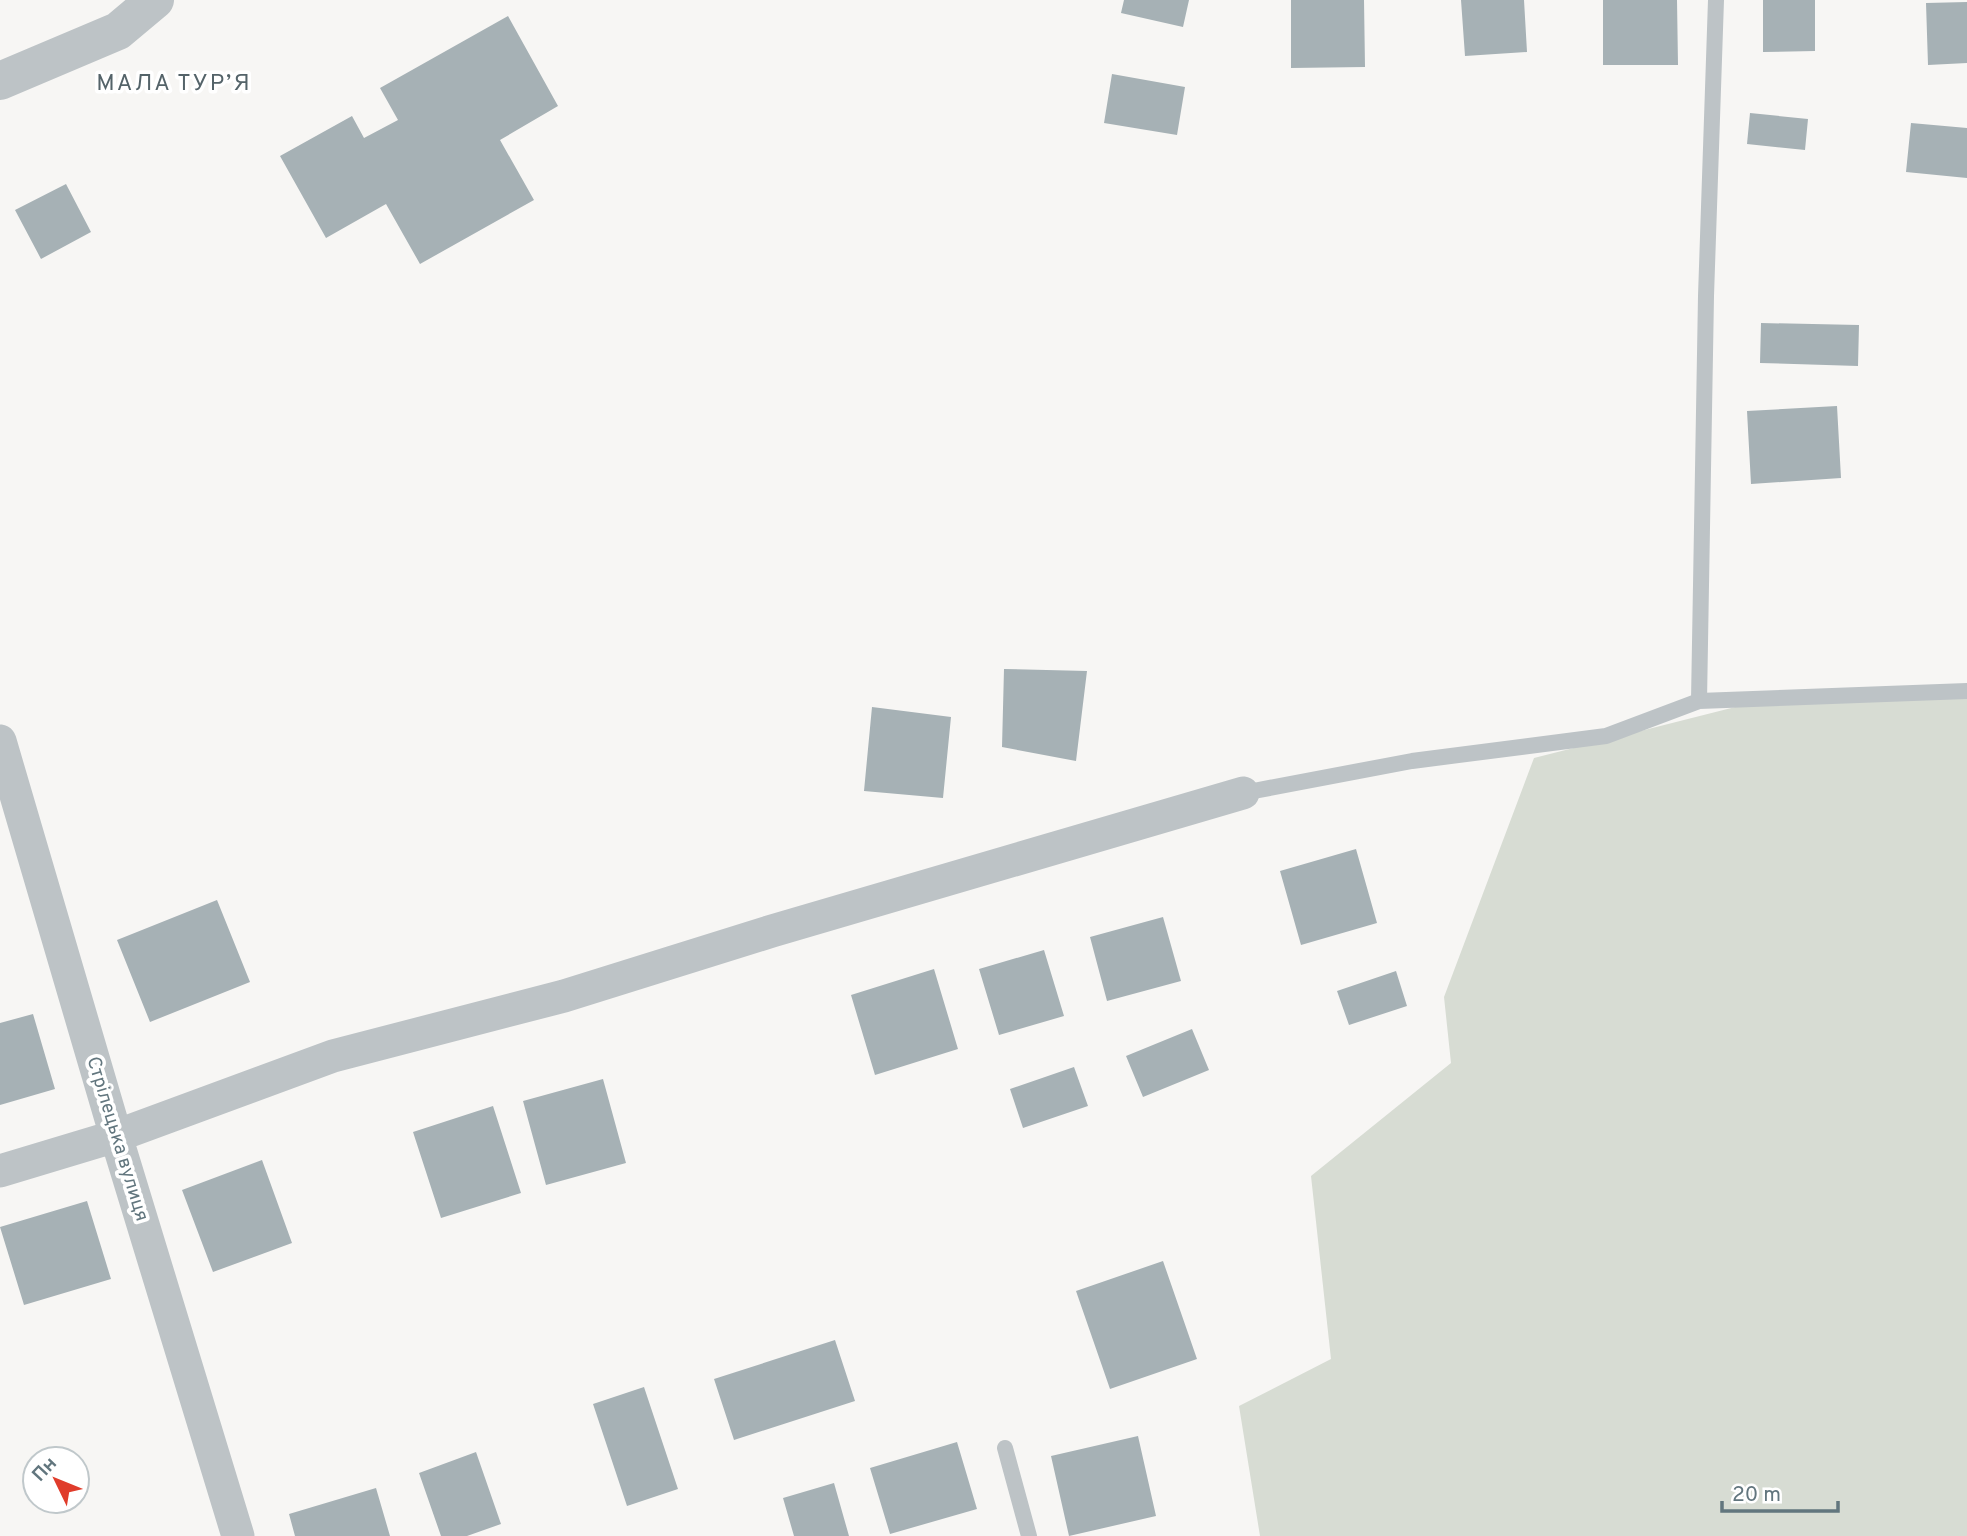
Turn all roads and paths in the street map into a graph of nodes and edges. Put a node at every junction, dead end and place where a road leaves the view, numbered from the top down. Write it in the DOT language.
graph roads {
  1 [pos="155,0"];
  2 [pos="1716,0"];
  3 [pos="0,81"];
  4 [pos="1967,691"];
  5 [pos="1699,701"];
  6 [pos="0,741"];
  7 [pos="1244,793"];
  8 [pos="116,1136"];
  9 [pos="0,1171"];
  10 [pos="1005,1448"];
  11 [pos="237,1536"];
  12 [pos="1030,1536"];
  1 -- 3 [label="street"];
  2 -- 5 [label="lane"];
  4 -- 5 [label="lane"];
  5 -- 7 [label="lane"];
  6 -- 8 [label="street, Стрілецька вулиця"];
  7 -- 8 [label="street"];
  8 -- 9 [label="street"];
  8 -- 11 [label="street, Стрілецька вулиця"];
  10 -- 12 [label="lane"];
}
